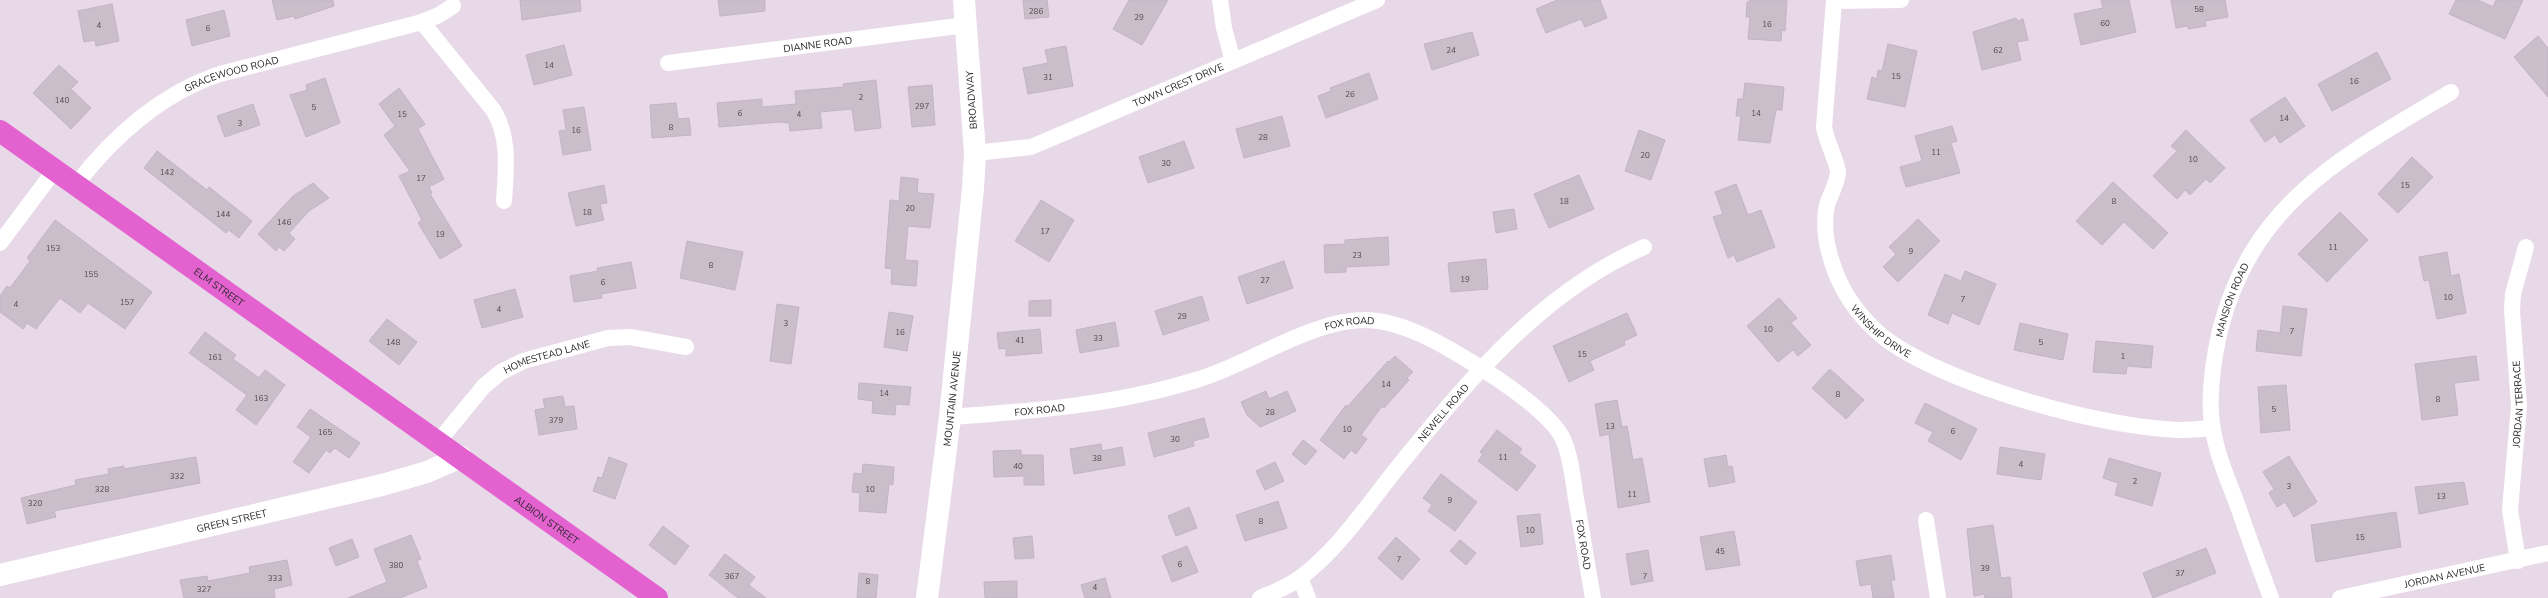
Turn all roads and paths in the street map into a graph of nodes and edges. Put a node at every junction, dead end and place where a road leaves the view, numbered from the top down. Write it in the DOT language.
graph roads {
  1 [pos="964,0"];
  2 [pos="1220,0"];
  3 [pos="1377,0"];
  4 [pos="1901,0"];
  5 [pos="1834,1"];
  6 [pos="453,6"];
  7 [pos="422,22"];
  8 [pos="966,25"];
  9 [pos="1233,61"];
  10 [pos="668,63"];
  11 [pos="2451,92"];
  12 [pos="0,131"];
  13 [pos="975,154"];
  14 [pos="54,171"];
  15 [pos="75,186"];
  16 [pos="972,199"];
  17 [pos="504,201"];
  18 [pos="0,243"];
  19 [pos="1644,247"];
  20 [pos="2526,247"];
  21 [pos="686,347"];
  22 [pos="1480,368"];
  23 [pos="950,417"];
  24 [pos="2212,428"];
  25 [pos="438,442"];
  26 [pos="461,457"];
  27 [pos="1926,520"];
  28 [pos="2548,553"];
  29 [pos="2518,561"];
  30 [pos="0,575"];
  31 [pos="1300,578"];
  32 [pos="1277,595"];
  33 [pos="653,597"];
  34 [pos="927,598"];
  35 [pos="1260,598"];
  36 [pos="1308,598"];
  37 [pos="1593,598"];
  38 [pos="1938,598"];
  39 [pos="2271,598"];
  40 [pos="2340,598"];
  1 -- 8 [label="main road, BROADWAY"];
  2 -- 9 [label="street"];
  3 -- 9 [label="street, TOWN CREST DRIVE"];
  4 -- 5 [label="street, WINSHIP DRIVE"];
  5 -- 24 [label="street, WINSHIP DRIVE"];
  6 -- 7 [label="street, GRACEWOOD ROAD"];
  7 -- 15 [label="street, GRACEWOOD ROAD"];
  7 -- 17 [label="street"];
  8 -- 10 [label="street, DIANNE ROAD"];
  8 -- 13 [label="main road, BROADWAY"];
  9 -- 13 [label="street, TOWN CREST DRIVE"];
  11 -- 24 [label="street, MANSION ROAD"];
  12 -- 14 [label="main road, ELM STREET"];
  13 -- 16 [label="main road, BROADWAY"];
  14 -- 15 [label="main road, ELM STREET"];
  14 -- 18 [label="street"];
  15 -- 25 [label="main road, ELM STREET"];
  16 -- 23 [label="main road, MOUNTAIN AVENUE"];
  19 -- 22 [label="street, NEWELL ROAD"];
  20 -- 29 [label="street, JORDAN TERRACE"];
  21 -- 25 [label="street, HOMESTEAD LANE"];
  22 -- 23 [label="street, FOX ROAD"];
  22 -- 31 [label="street, NEWELL ROAD"];
  22 -- 37 [label="street, FOX ROAD"];
  23 -- 34 [label="main road, MOUNTAIN AVENUE"];
  24 -- 39 [label="street, MANSION ROAD"];
  25 -- 26 [label="main road, ALBION STREET"];
  26 -- 30 [label="main road, GREEN STREET"];
  26 -- 33 [label="main road, ALBION STREET"];
  27 -- 38 [label="street"];
  28 -- 29 [label="street, JORDAN AVENUE"];
  29 -- 40 [label="street, JORDAN AVENUE"];
  31 -- 32 [label="street, NEWELL ROAD"];
  31 -- 36 [label="street"];
  32 -- 35 [label="street, NEWELL ROAD"];
}
